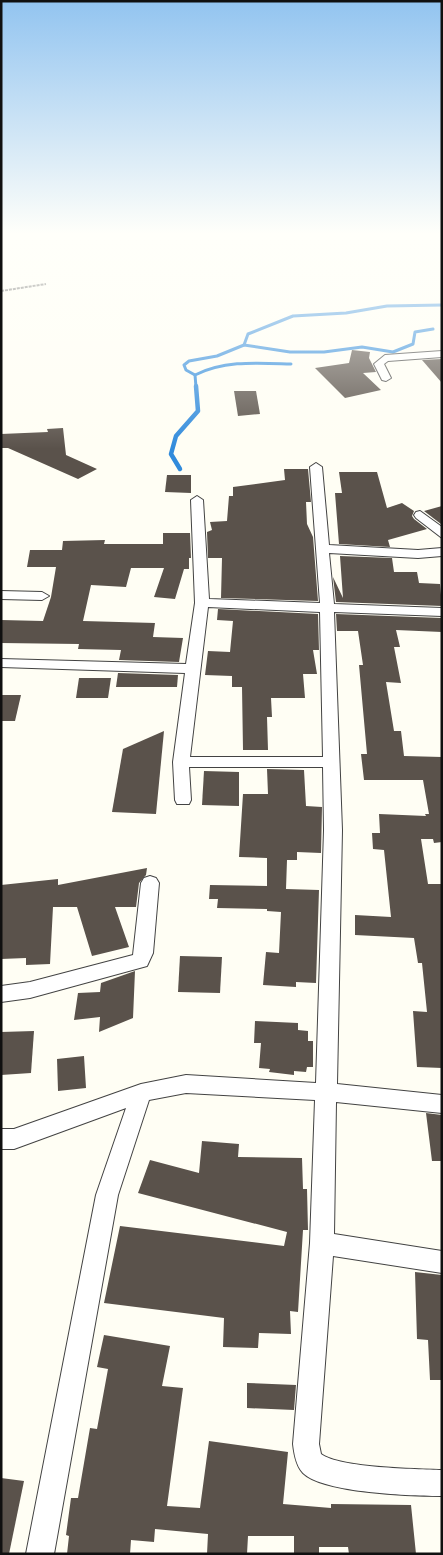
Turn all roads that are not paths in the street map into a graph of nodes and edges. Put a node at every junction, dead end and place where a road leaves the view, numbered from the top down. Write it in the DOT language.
graph roads {
  1 [pos="442,354"];
  2 [pos="386,378"];
  3 [pos="316,467"];
  4 [pos="197,500"];
  5 [pos="420,515"];
  6 [pos="442,534"];
  7 [pos="322,549"];
  8 [pos="442,552"];
  9 [pos="1,595"];
  10 [pos="42,596"];
  11 [pos="202,603"];
  12 [pos="327,607"];
  13 [pos="442,612"];
  14 [pos="1,663"];
  15 [pos="192,669"];
  16 [pos="182,762"];
  17 [pos="331,762"];
  18 [pos="183,800"];
  19 [pos="150,883"];
  20 [pos="1,994"];
  21 [pos="326,1092"];
  22 [pos="141,1093"];
  23 [pos="442,1104"];
  24 [pos="1,1139"];
  25 [pos="322,1244"];
  26 [pos="442,1262"];
  27 [pos="442,1484"];
  28 [pos="40,1554"];
  1 -- 2 [label="street"];
  3 -- 7 [label="street"];
  4 -- 11 [label="street"];
  5 -- 6 [label="street"];
  7 -- 8 [label="street"];
  7 -- 12 [label="street"];
  9 -- 10 [label="street"];
  11 -- 12 [label="street"];
  11 -- 15 [label="street"];
  12 -- 13 [label="street"];
  12 -- 17 [label="street"];
  14 -- 15 [label="street"];
  15 -- 16 [label="street"];
  16 -- 17 [label="street"];
  16 -- 18 [label="street"];
  17 -- 21 [label="street"];
  19 -- 20 [label="street"];
  21 -- 22 [label="street"];
  21 -- 23 [label="street"];
  21 -- 25 [label="street"];
  22 -- 24 [label="street"];
  22 -- 28 [label="street"];
  25 -- 26 [label="street"];
  25 -- 27 [label="street"];
}
